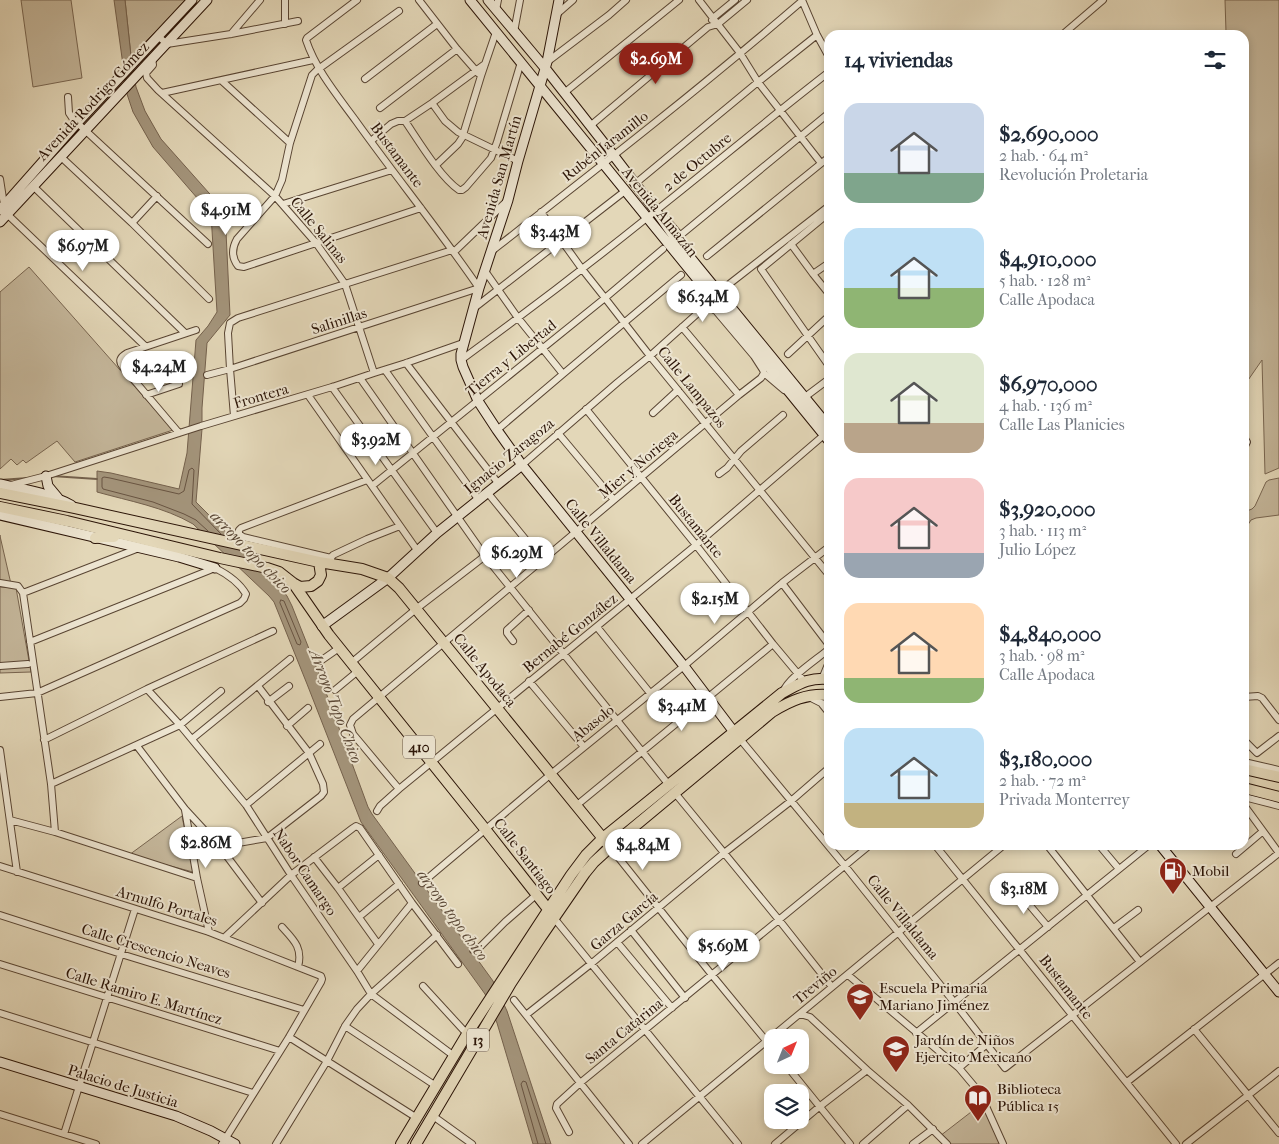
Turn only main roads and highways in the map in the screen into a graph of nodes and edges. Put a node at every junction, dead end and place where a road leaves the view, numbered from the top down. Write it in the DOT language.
graph roads {
  1 [pos="192,0"];
  2 [pos="207,0"];
  3 [pos="470,0"];
  4 [pos="488,0"];
  5 [pos="559,0"];
  6 [pos="546,65"];
  7 [pos="540,85"];
  8 [pos="4,210"];
  9 [pos="0,222"];
  10 [pos="460,360"];
  11 [pos="824,429"];
  12 [pos="824,431"];
  13 [pos="522,465"];
  14 [pos="46,476"];
  15 [pos="2,489"];
  16 [pos="58,499"];
  17 [pos="0,507"];
  18 [pos="75,508"];
  19 [pos="0,515"];
  20 [pos="132,537"];
  21 [pos="96,538"];
  22 [pos="319,562"];
  23 [pos="215,568"];
  24 [pos="388,578"];
  25 [pos="293,583"];
  26 [pos="322,626"];
  27 [pos="824,678"];
  28 [pos="824,694"];
  29 [pos="737,735"];
  30 [pos="1249,770"];
  31 [pos="1278,773"];
  32 [pos="672,789"];
  33 [pos="1249,789"];
  34 [pos="1279,797"];
  35 [pos="603,838"];
  36 [pos="610,847"];
  37 [pos="1164,850"];
  38 [pos="551,914"];
  39 [pos="1279,992"];
  40 [pos="0,1062"];
  41 [pos="224,1141"];
  42 [pos="235,1144"];
  43 [pos="402,1144"];
  44 [pos="416,1144"];
  1 -- 8 [label="main road, Avenida Rodrigo Gómez"];
  2 -- 8 [label="main road, Avenida Rodrigo Gómez"];
  3 -- 7 [label="main road, Avenida Almazán"];
  4 -- 6 [label="main road, Avenida Almazán"];
  5 -- 6 [label="main road, Avenida San Martín"];
  6 -- 7 [label="main road, Avenida San Martín"];
  6 -- 11 [label="main road, Avenida Almazán"];
  7 -- 10 [label="main road, Avenida San Martín"];
  7 -- 12 [label="main road, Avenida Almazán"];
  8 -- 9 [label="main road, Avenida Rodrigo Gómez"];
  10 -- 13 [label="main road, Calle Villaldama"];
  13 -- 24 [label="main road, Ignacio Zaragoza"];
  13 -- 29 [label="main road, Calle Villaldama"];
  14 -- 16 [label="main road"];
  15 -- 16 [label="main road"];
  15 -- 18 [label="main road, Calle Apodaca"];
  16 -- 18 [label="main road"];
  17 -- 20 [label="main road, 410"];
  18 -- 22 [label="main road, Calle Apodaca"];
  19 -- 21 [label="main road"];
  20 -- 21 [label="main road"];
  20 -- 25 [label="main road, 410"];
  21 -- 23 [label="main road"];
  22 -- 24 [label="main road, Calle Apodaca"];
  22 -- 25 [label="main road"];
  24 -- 26 [label="main road, Ignacio Zaragoza"];
  24 -- 35 [label="main road, Calle Apodaca"];
  25 -- 26 [label="main road, Calle Santiago / 410"];
  26 -- 38 [label="main road, Calle Santiago / 410"];
  27 -- 29 [label="main road, 13"];
  28 -- 29 [label="main road, 13"];
  29 -- 32 [label="main road, 13"];
  30 -- 31 [label="main road"];
  32 -- 35 [label="main road, 13"];
  32 -- 36 [label="main road, 13"];
  33 -- 34 [label="main road"];
  35 -- 36 [label="main road, Calle Apodaca"];
  35 -- 38 [label="main road, 13"];
  36 -- 38 [label="main road, 13"];
  37 -- 39 [label="main road"];
  38 -- 43 [label="main road, 13"];
  38 -- 44 [label="main road, 13"];
  40 -- 41 [label="main road, Palacio de Justicia"];
  41 -- 42 [label="main road, Palacio de Justicia"];
}
